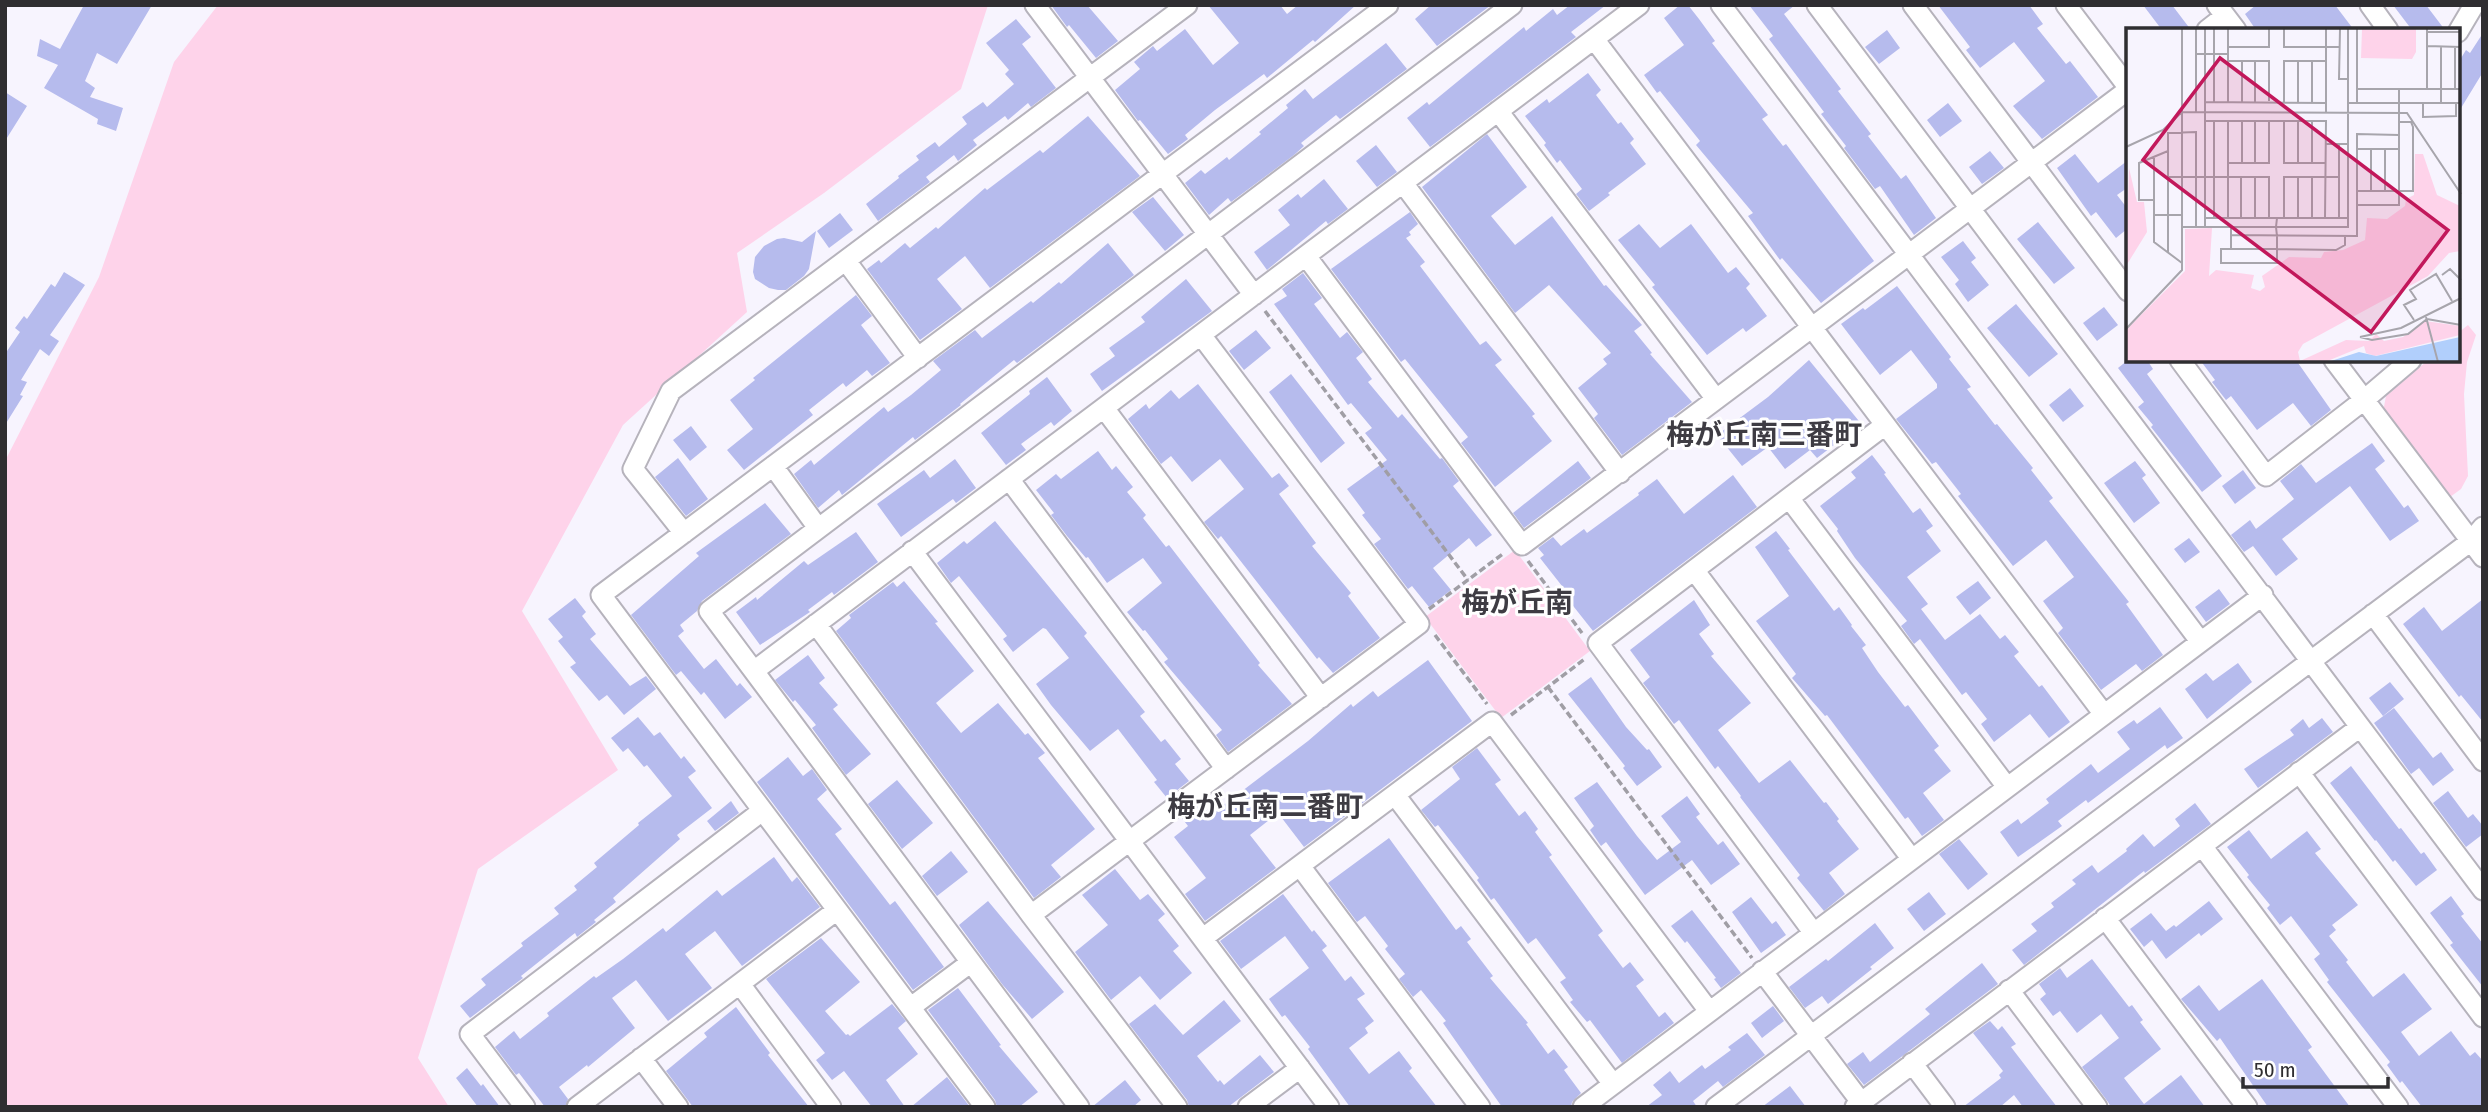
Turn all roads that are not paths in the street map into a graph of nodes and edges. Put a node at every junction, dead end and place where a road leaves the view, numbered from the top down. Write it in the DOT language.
graph roads {
  1 [pos="1035,5"];
  2 [pos="1187,5"];
  3 [pos="1388,5"];
  4 [pos="1512,5"];
  5 [pos="1639,5"];
  6 [pos="1721,5"];
  7 [pos="1817,5"];
  8 [pos="1913,5"];
  9 [pos="2066,5"];
  10 [pos="2370,5"];
  11 [pos="2474,5"];
  12 [pos="2226,17"];
  13 [pos="2210,28"];
  14 [pos="2387,28"];
  15 [pos="2460,29"];
  16 [pos="1594,39"];
  17 [pos="1090,78"];
  18 [pos="2126,88"];
  19 [pos="2126,90"];
  20 [pos="1498,111"];
  21 [pos="2031,162"];
  22 [pos="1162,174"];
  23 [pos="1403,183"];
  24 [pos="1970,208"];
  25 [pos="1208,234"];
  26 [pos="1908,255"];
  27 [pos="1306,256"];
  28 [pos="846,261"];
  29 [pos="2126,290"];
  30 [pos="1254,295"];
  31 [pos="1812,327"];
  32 [pos="1201,335"];
  33 [pos="918,358"];
  34 [pos="2181,362"];
  35 [pos="2336,362"];
  36 [pos="2409,362"];
  37 [pos="1716,400"];
  38 [pos="2364,400"];
  39 [pos="1104,408"];
  40 [pos="1885,425"];
  41 [pos="773,466"];
  42 [pos="1620,473"];
  43 [pos="1009,479"];
  44 [pos="1789,498"];
  45 [pos="818,528"];
  46 [pos="684,533"];
  47 [pos="2477,534"];
  48 [pos="912,551"];
  49 [pos="2483,557"];
  50 [pos="1693,570"];
  51 [pos="2263,595"];
  52 [pos="2373,614"];
  53 [pos="816,624"];
  54 [pos="2200,641"];
  55 [pos="2311,661"];
  56 [pos="754,671"];
  57 [pos="1321,698"];
  58 [pos="2103,713"];
  59 [pos="2360,727"];
  60 [pos="2483,761"];
  61 [pos="1226,769"];
  62 [pos="2299,772"];
  63 [pos="2007,787"];
  64 [pos="1395,795"];
  65 [pos="762,811"];
  66 [pos="1129,841"];
  67 [pos="2202,846"];
  68 [pos="1910,858"];
  69 [pos="1300,866"];
  70 [pos="2483,890"];
  71 [pos="837,910"];
  72 [pos="1031,915"];
  73 [pos="2105,918"];
  74 [pos="1813,932"];
  75 [pos="1203,938"];
  76 [pos="970,963"];
  77 [pos="1762,971"];
  78 [pos="740,984"];
  79 [pos="2009,990"];
  80 [pos="911,1007"];
  81 [pos="1709,1011"];
  82 [pos="2483,1017"];
  83 [pos="1811,1035"];
  84 [pos="641,1058"];
  85 [pos="1912,1063"];
  86 [pos="1300,1068"];
  87 [pos="1613,1084"];
  88 [pos="1858,1104"];
  89 [pos="525,1107"];
  90 [pos="577,1107"];
  91 [pos="678,1107"];
  92 [pos="831,1107"];
  93 [pos="985,1107"];
  94 [pos="1079,1107"];
  95 [pos="1177,1107"];
  96 [pos="1248,1107"];
  97 [pos="1329,1107"];
  98 [pos="1480,1107"];
  99 [pos="1583,1107"];
  100 [pos="1716,1107"];
  101 [pos="1945,1107"];
  102 [pos="2097,1107"];
  103 [pos="2247,1107"];
  104 [pos="2398,1107"];
  1 -- 17 [label="street"];
  2 -- 17 [label="street"];
  3 -- 22 [label="street"];
  4 -- 25 [label="street"];
  5 -- 16 [label="street"];
  6 -- 26 [label="street"];
  7 -- 24 [label="street"];
  8 -- 21 [label="street"];
  9 -- 18 [label="street"];
  10 -- 14 [label="street"];
  11 -- 15 [label="street"];
  12 -- 13 [label="street"];
  16 -- 20 [label="street"];
  16 -- 31 [label="street"];
  17 -- 22 [label="street"];
  17 -- 28 [label="street"];
  19 -- 21 [label="street"];
  20 -- 23 [label="street"];
  20 -- 37 [label="street"];
  21 -- 24 [label="street"];
  21 -- 29 [label="street"];
  22 -- 25 [label="street"];
  22 -- 33 [label="street"];
  23 -- 27 [label="street"];
  23 -- 42 [label="street"];
  24 -- 26 [label="street"];
  24 -- 51 [label="street"];
  25 -- 30 [label="street"];
  25 -- 45 [label="street"];
  26 -- 31 [label="street"];
  26 -- 54 [label="street"];
  27 -- 30 [label="street"];
  27 -- 42 [label="street"];
  28 -- 33 [label="street"];
  28 -- 46 [label="street"];
  30 -- 32 [label="street"];
  31 -- 37 [label="street"];
  31 -- 40 [label="street"];
  32 -- 39 [label="street"];
  32 -- 57 [label="street"];
  33 -- 41 [label="street"];
  34 -- 38 [label="street"];
  35 -- 38 [label="street"];
  36 -- 38 [label="street"];
  37 -- 42 [label="street"];
  38 -- 47 [label="street"];
  39 -- 43 [label="street"];
  39 -- 57 [label="street"];
  40 -- 44 [label="street"];
  40 -- 58 [label="street"];
  41 -- 45 [label="street"];
  41 -- 46 [label="street"];
  43 -- 48 [label="street"];
  43 -- 61 [label="street"];
  44 -- 50 [label="street"];
  44 -- 63 [label="street"];
  45 -- 56 [label="street"];
  46 -- 65 [label="street"];
  47 -- 49 [label="street"];
  47 -- 52 [label="street"];
  48 -- 53 [label="street"];
  48 -- 66 [label="street"];
  50 -- 68 [label="street"];
  50 -- 74 [label="street"];
  51 -- 54 [label="street"];
  51 -- 55 [label="street"];
  52 -- 55 [label="street"];
  52 -- 60 [label="street"];
  53 -- 56 [label="street"];
  53 -- 72 [label="street"];
  54 -- 58 [label="street"];
  55 -- 59 [label="street"];
  55 -- 83 [label="street"];
  56 -- 76 [label="street"];
  57 -- 61 [label="street"];
  58 -- 63 [label="street"];
  59 -- 62 [label="street"];
  59 -- 70 [label="street"];
  61 -- 66 [label="street"];
  62 -- 67 [label="street"];
  62 -- 82 [label="street"];
  63 -- 68 [label="street"];
  64 -- 69 [label="street"];
  64 -- 81 [label="street"];
  64 -- 87 [label="street"];
  65 -- 71 [label="street"];
  65 -- 89 [label="street"];
  66 -- 72 [label="street"];
  66 -- 75 [label="street"];
  67 -- 73 [label="street"];
  67 -- 104 [label="street"];
  68 -- 74 [label="street"];
  69 -- 75 [label="street"];
  69 -- 98 [label="street"];
  71 -- 78 [label="street"];
  71 -- 80 [label="street"];
  72 -- 95 [label="street"];
  73 -- 79 [label="street"];
  73 -- 103 [label="street"];
  74 -- 77 [label="street"];
  75 -- 86 [label="street"];
  76 -- 80 [label="street"];
  76 -- 94 [label="street"];
  77 -- 81 [label="street"];
  77 -- 83 [label="street"];
  78 -- 84 [label="street"];
  78 -- 92 [label="street"];
  79 -- 85 [label="street"];
  79 -- 102 [label="street"];
  80 -- 93 [label="street"];
  81 -- 87 [label="street"];
  83 -- 88 [label="street"];
  83 -- 100 [label="street"];
  84 -- 90 [label="street"];
  84 -- 91 [label="street"];
  85 -- 88 [label="street"];
  85 -- 101 [label="street"];
  86 -- 96 [label="street"];
  86 -- 97 [label="street"];
  87 -- 99 [label="street"];
}
